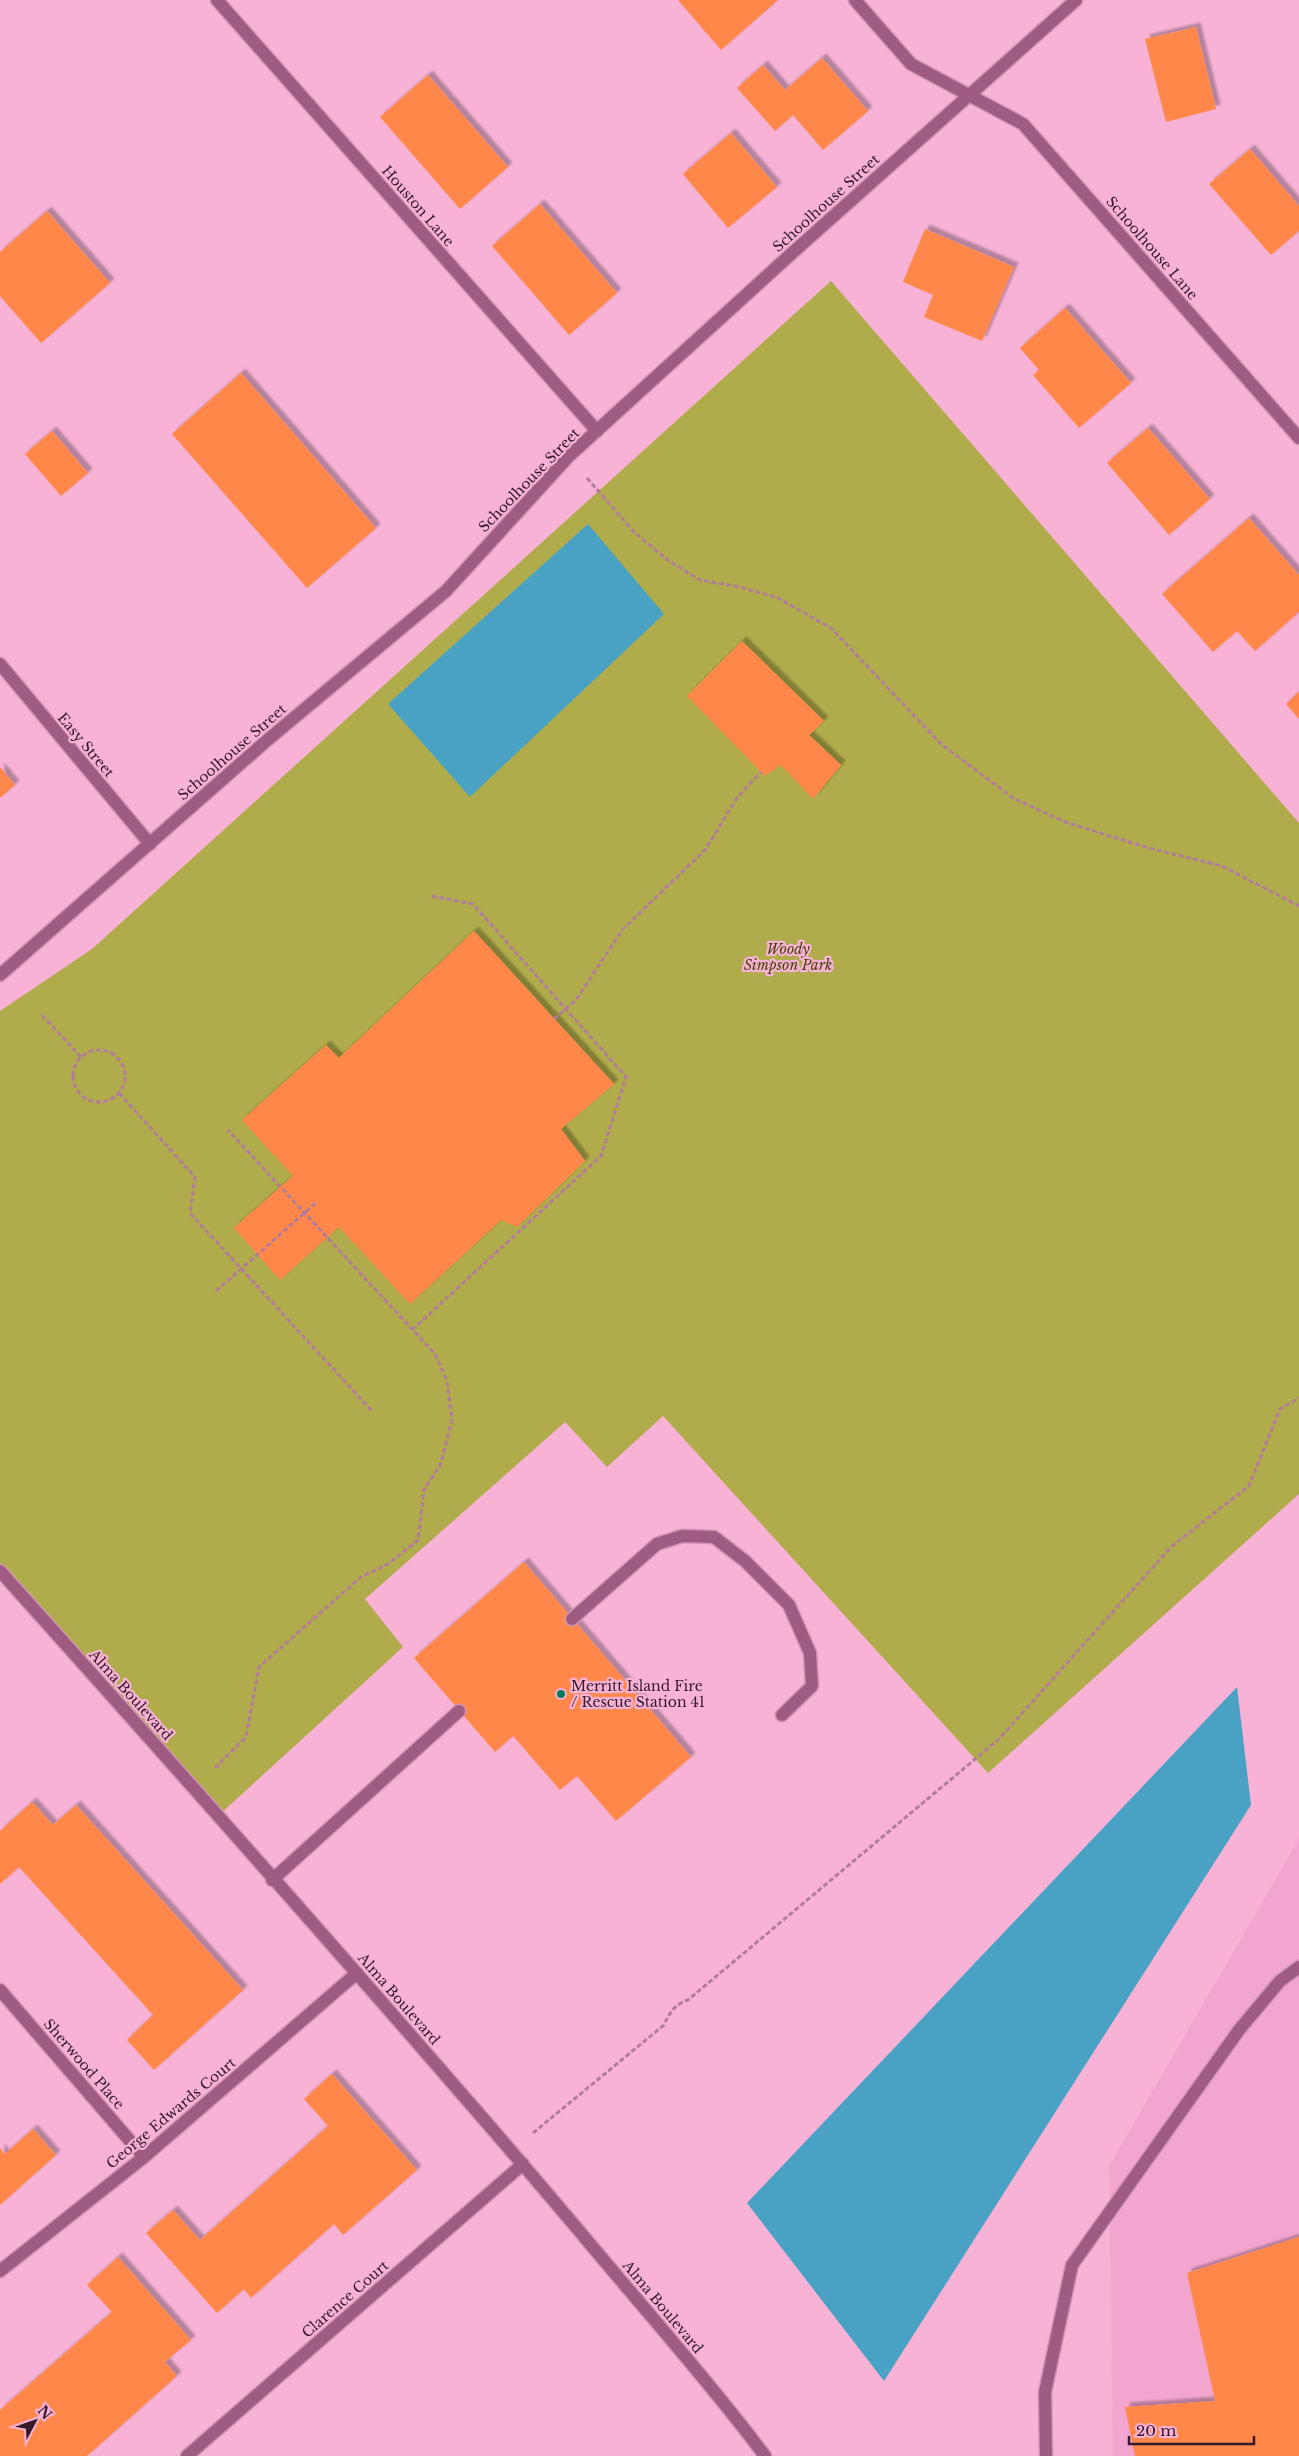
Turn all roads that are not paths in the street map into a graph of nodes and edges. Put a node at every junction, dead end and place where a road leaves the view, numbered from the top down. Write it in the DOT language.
graph roads {
  1 [pos="217,0"];
  2 [pos="855,0"];
  3 [pos="1076,0"];
  4 [pos="970,95"];
  5 [pos="596,431"];
  6 [pos="1299,438"];
  7 [pos="0,664"];
  8 [pos="150,844"];
  9 [pos="0,975"];
  10 [pos="0,1572"];
  11 [pos="572,1619"];
  12 [pos="459,1711"];
  13 [pos="782,1715"];
  14 [pos="272,1880"];
  15 [pos="1299,1967"];
  16 [pos="357,1973"];
  17 [pos="0,1990"];
  18 [pos="144,2157"];
  19 [pos="523,2164"];
  20 [pos="0,2271"];
  21 [pos="187,2456"];
  22 [pos="765,2456"];
  23 [pos="1046,2456"];
  1 -- 5 [label="street, Houston Lane"];
  2 -- 4 [label="street, Schoolhouse Lane"];
  3 -- 4 [label="street, Schoolhouse Street"];
  4 -- 5 [label="street, Schoolhouse Street"];
  4 -- 6 [label="street, Schoolhouse Lane"];
  5 -- 8 [label="street, Schoolhouse Street"];
  7 -- 8 [label="street, Easy Street"];
  8 -- 9 [label="street, Schoolhouse Street"];
  10 -- 14 [label="street, Alma Boulevard"];
  11 -- 13 [label="street"];
  12 -- 14 [label="street"];
  14 -- 16 [label="street, Alma Boulevard"];
  15 -- 23 [label="street"];
  16 -- 18 [label="street, George Edwards Court"];
  16 -- 19 [label="street, Alma Boulevard"];
  17 -- 18 [label="street, Sherwood Place"];
  18 -- 20 [label="street, George Edwards Court"];
  19 -- 21 [label="street, Clarence Court"];
  19 -- 22 [label="street, Alma Boulevard"];
}
